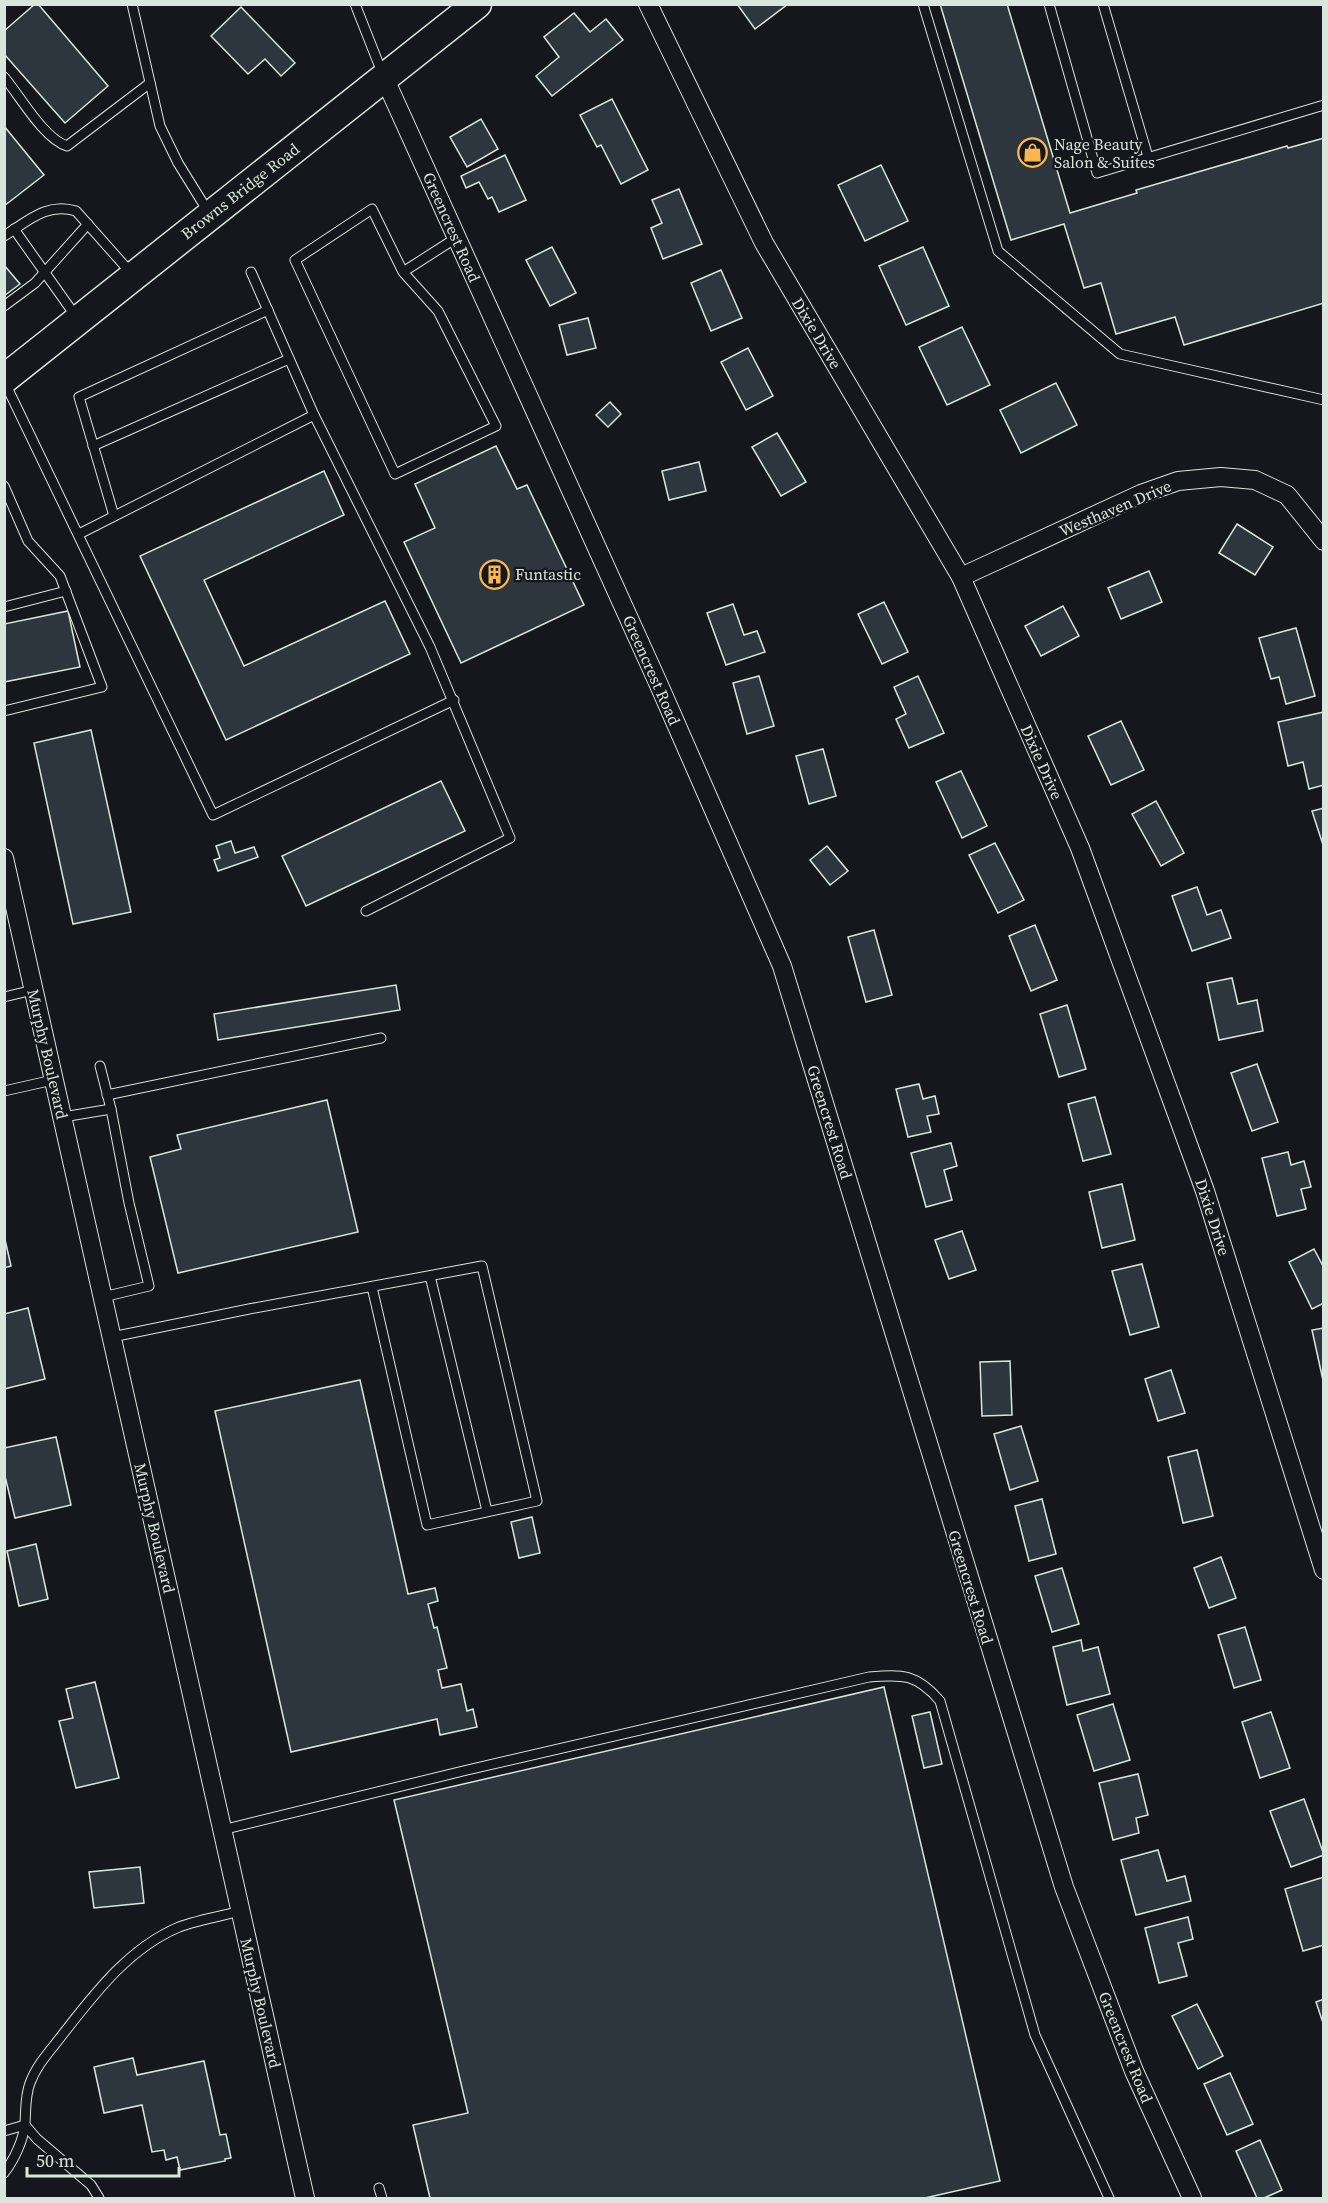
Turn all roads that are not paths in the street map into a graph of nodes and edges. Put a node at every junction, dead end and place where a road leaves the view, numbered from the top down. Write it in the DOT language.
graph roads {
  1 [pos="132,4"];
  2 [pos="355,4"];
  3 [pos="477,4"];
  4 [pos="648,4"];
  5 [pos="923,4"];
  6 [pos="1049,4"];
  7 [pos="1103,4"];
  8 [pos="4,76"];
  9 [pos="384,77"];
  10 [pos="150,83"];
  11 [pos="1323,105"];
  12 [pos="1149,157"];
  13 [pos="210,215"];
  14 [pos="87,224"];
  15 [pos="14,230"];
  16 [pos="4,236"];
  17 [pos="456,238"];
  18 [pos="251,272"];
  19 [pos="403,272"];
  20 [pos="44,273"];
  21 [pos="134,276"];
  22 [pos="4,306"];
  23 [pos="268,310"];
  24 [pos="79,320"];
  25 [pos="289,359"];
  26 [pos="4,380"];
  27 [pos="1323,400"];
  28 [pos="314,415"];
  29 [pos="93,446"];
  30 [pos="4,486"];
  31 [pos="114,516"];
  32 [pos="79,534"];
  33 [pos="1323,541"];
  34 [pos="961,577"];
  35 [pos="66,591"];
  36 [pos="4,607"];
  37 [pos="454,700"];
  38 [pos="4,711"];
  39 [pos="4,858"];
  40 [pos="366,911"];
  41 [pos="33,990"];
  42 [pos="4,997"];
  43 [pos="381,1038"];
  44 [pos="100,1066"];
  45 [pos="53,1080"];
  46 [pos="4,1090"];
  47 [pos="107,1095"];
  48 [pos="111,1108"];
  49 [pos="63,1117"];
  50 [pos="430,1276"];
  51 [pos="372,1287"];
  52 [pos="103,1297"];
  53 [pos="112,1337"];
  54 [pos="487,1511"];
  55 [pos="1323,1570"];
  56 [pos="222,1830"];
  57 [pos="241,1911"];
  58 [pos="25,2125"];
  59 [pos="4,2131"];
  60 [pos="4,2173"];
  61 [pos="380,2188"];
  62 [pos="99,2199"];
  63 [pos="305,2199"];
  64 [pos="382,2199"];
  65 [pos="1108,2199"];
  66 [pos="1192,2199"];
  1 -- 10 [label="lane"];
  2 -- 9 [label="lane"];
  3 -- 9 [label="main road, Browns Bridge Road"];
  4 -- 34 [label="street, Dixie Drive"];
  5 -- 27 [label="lane"];
  6 -- 12 [label="lane"];
  7 -- 12 [label="lane"];
  8 -- 10 [label="lane"];
  9 -- 13 [label="main road, Browns Bridge Road"];
  9 -- 17 [label="street, Greencrest Road"];
  10 -- 13 [label="lane"];
  11 -- 12 [label="lane"];
  13 -- 21 [label="main road, Browns Bridge Road"];
  14 -- 15 [label="lane"];
  14 -- 20 [label="lane"];
  14 -- 21 [label="lane"];
  15 -- 16 [label="lane"];
  15 -- 20 [label="lane"];
  17 -- 19 [label="lane"];
  17 -- 66 [label="street, Greencrest Road"];
  18 -- 23 [label="lane"];
  19 -- 19 [label="lane"];
  20 -- 22 [label="lane"];
  20 -- 24 [label="lane"];
  21 -- 24 [label="main road, Browns Bridge Road"];
  23 -- 25 [label="lane"];
  23 -- 29 [label="lane"];
  24 -- 26 [label="main road, Browns Bridge Road"];
  25 -- 28 [label="lane"];
  25 -- 29 [label="lane"];
  26 -- 32 [label="lane"];
  28 -- 31 [label="lane"];
  28 -- 37 [label="lane"];
  29 -- 31 [label="lane"];
  30 -- 35 [label="lane"];
  31 -- 32 [label="lane"];
  32 -- 37 [label="lane"];
  33 -- 34 [label="street, Westhaven Drive"];
  34 -- 55 [label="street, Dixie Drive"];
  35 -- 36 [label="lane"];
  35 -- 38 [label="lane"];
  37 -- 40 [label="lane"];
  39 -- 41 [label="street, Murphy Boulevard"];
  41 -- 42 [label="lane"];
  41 -- 45 [label="street, Murphy Boulevard"];
  43 -- 47 [label="lane"];
  44 -- 47 [label="lane"];
  45 -- 46 [label="lane"];
  45 -- 49 [label="street, Murphy Boulevard"];
  47 -- 48 [label="lane"];
  48 -- 49 [label="lane"];
  48 -- 52 [label="lane"];
  49 -- 52 [label="street, Murphy Boulevard"];
  50 -- 51 [label="lane"];
  50 -- 54 [label="lane"];
  50 -- 54 [label="lane"];
  51 -- 53 [label="lane"];
  51 -- 54 [label="lane"];
  52 -- 53 [label="street, Murphy Boulevard"];
  53 -- 56 [label="street, Murphy Boulevard"];
  56 -- 57 [label="street, Murphy Boulevard"];
  56 -- 65 [label="lane"];
  57 -- 58 [label="lane"];
  57 -- 63 [label="street, Murphy Boulevard"];
  58 -- 59 [label="lane"];
  58 -- 60 [label="lane"];
  58 -- 62 [label="lane"];
  61 -- 64 [label="lane"];
}
